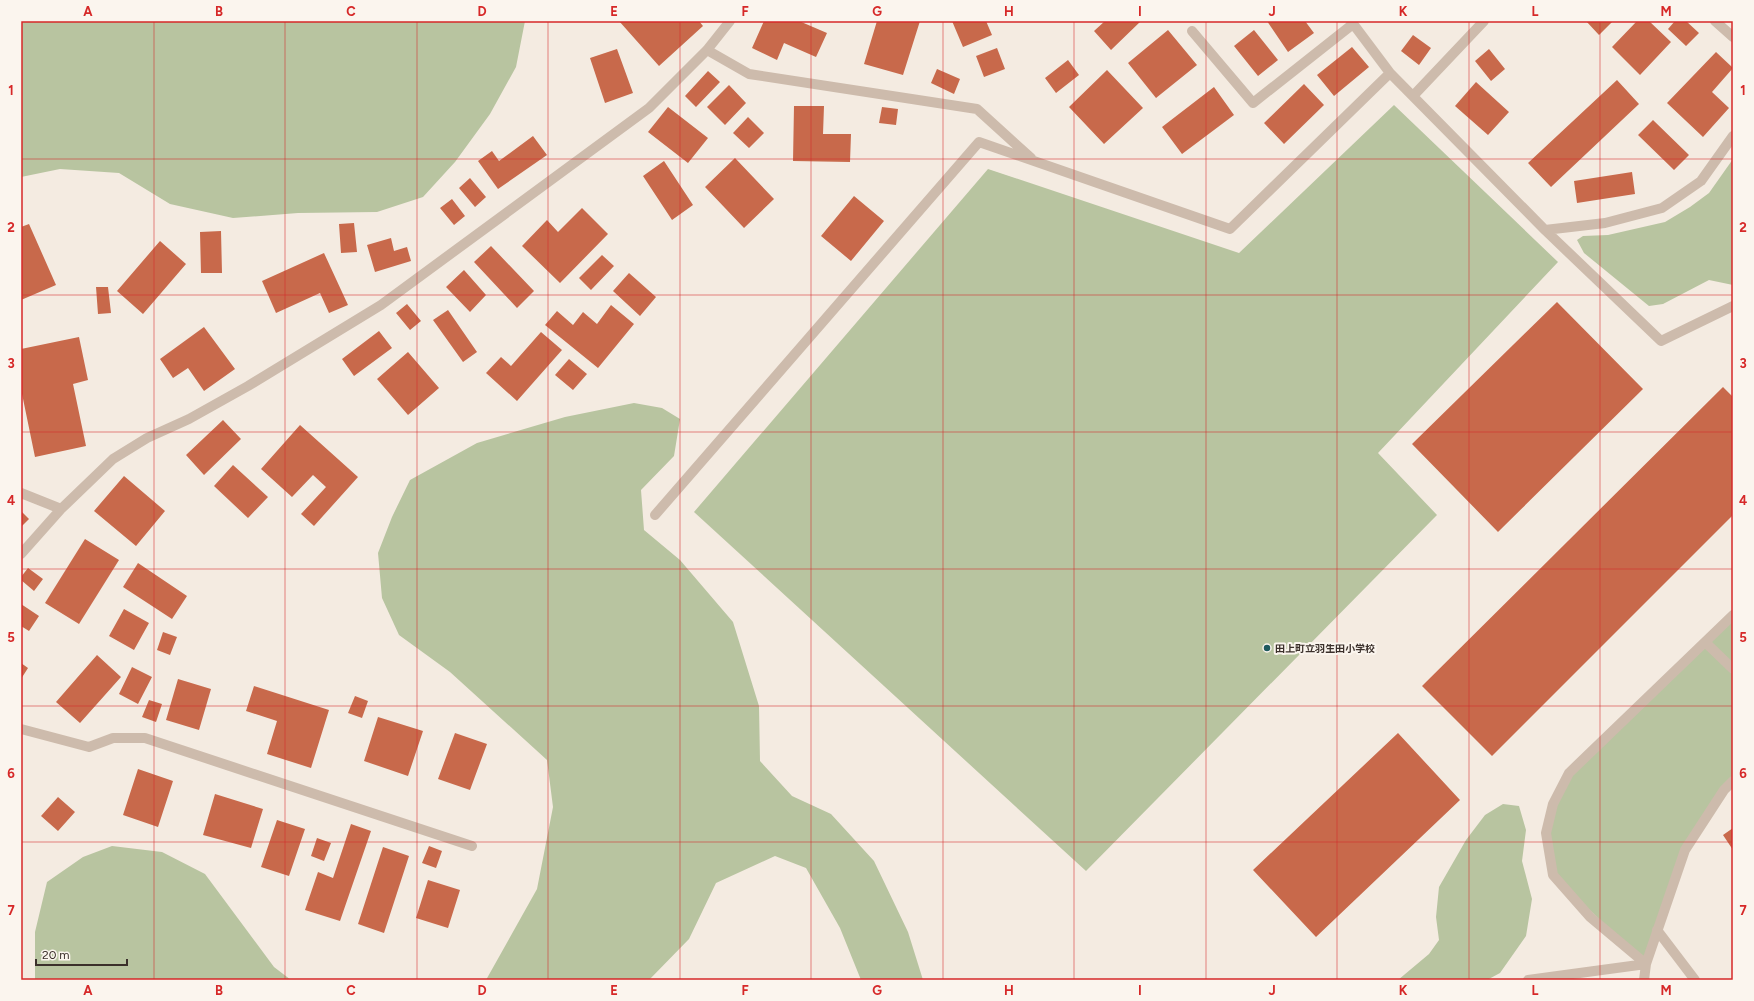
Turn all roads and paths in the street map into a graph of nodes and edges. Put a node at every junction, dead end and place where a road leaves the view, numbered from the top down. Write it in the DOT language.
graph roads {
  1 [pos="730,21"];
  2 [pos="1484,21"];
  3 [pos="1715,21"];
  4 [pos="1352,22"];
  5 [pos="1192,31"];
  6 [pos="1733,37"];
  7 [pos="707,50"];
  8 [pos="1390,73"];
  9 [pos="1413,96"];
  10 [pos="1733,136"];
  11 [pos="1034,160"];
  12 [pos="1545,230"];
  13 [pos="1733,306"];
  14 [pos="21,493"];
  15 [pos="61,509"];
  16 [pos="655,515"];
  17 [pos="21,554"];
  18 [pos="1733,615"];
  19 [pos="1705,642"];
  20 [pos="1733,669"];
  21 [pos="21,729"];
  22 [pos="1733,781"];
  23 [pos="472,846"];
  24 [pos="1657,930"];
  25 [pos="1646,964"];
  26 [pos="1528,980"];
  27 [pos="1644,980"];
  28 [pos="1695,980"];
  1 -- 7 [label="street"];
  2 -- 9 [label="street"];
  3 -- 6 [label="street"];
  4 -- 5 [label="street"];
  4 -- 8 [label="street"];
  7 -- 11 [label="street"];
  7 -- 15 [label="street"];
  8 -- 9 [label="street"];
  8 -- 11 [label="street"];
  9 -- 12 [label="street"];
  10 -- 12 [label="street"];
  11 -- 16 [label="street"];
  12 -- 13 [label="street"];
  14 -- 15 [label="street"];
  15 -- 17 [label="street"];
  18 -- 19 [label="street"];
  19 -- 20 [label="street"];
  19 -- 25 [label="street"];
  21 -- 23 [label="street"];
  22 -- 24 [label="street"];
  24 -- 25 [label="street"];
  24 -- 28 [label="street"];
  25 -- 26 [label="street"];
  25 -- 27 [label="street"];
}
